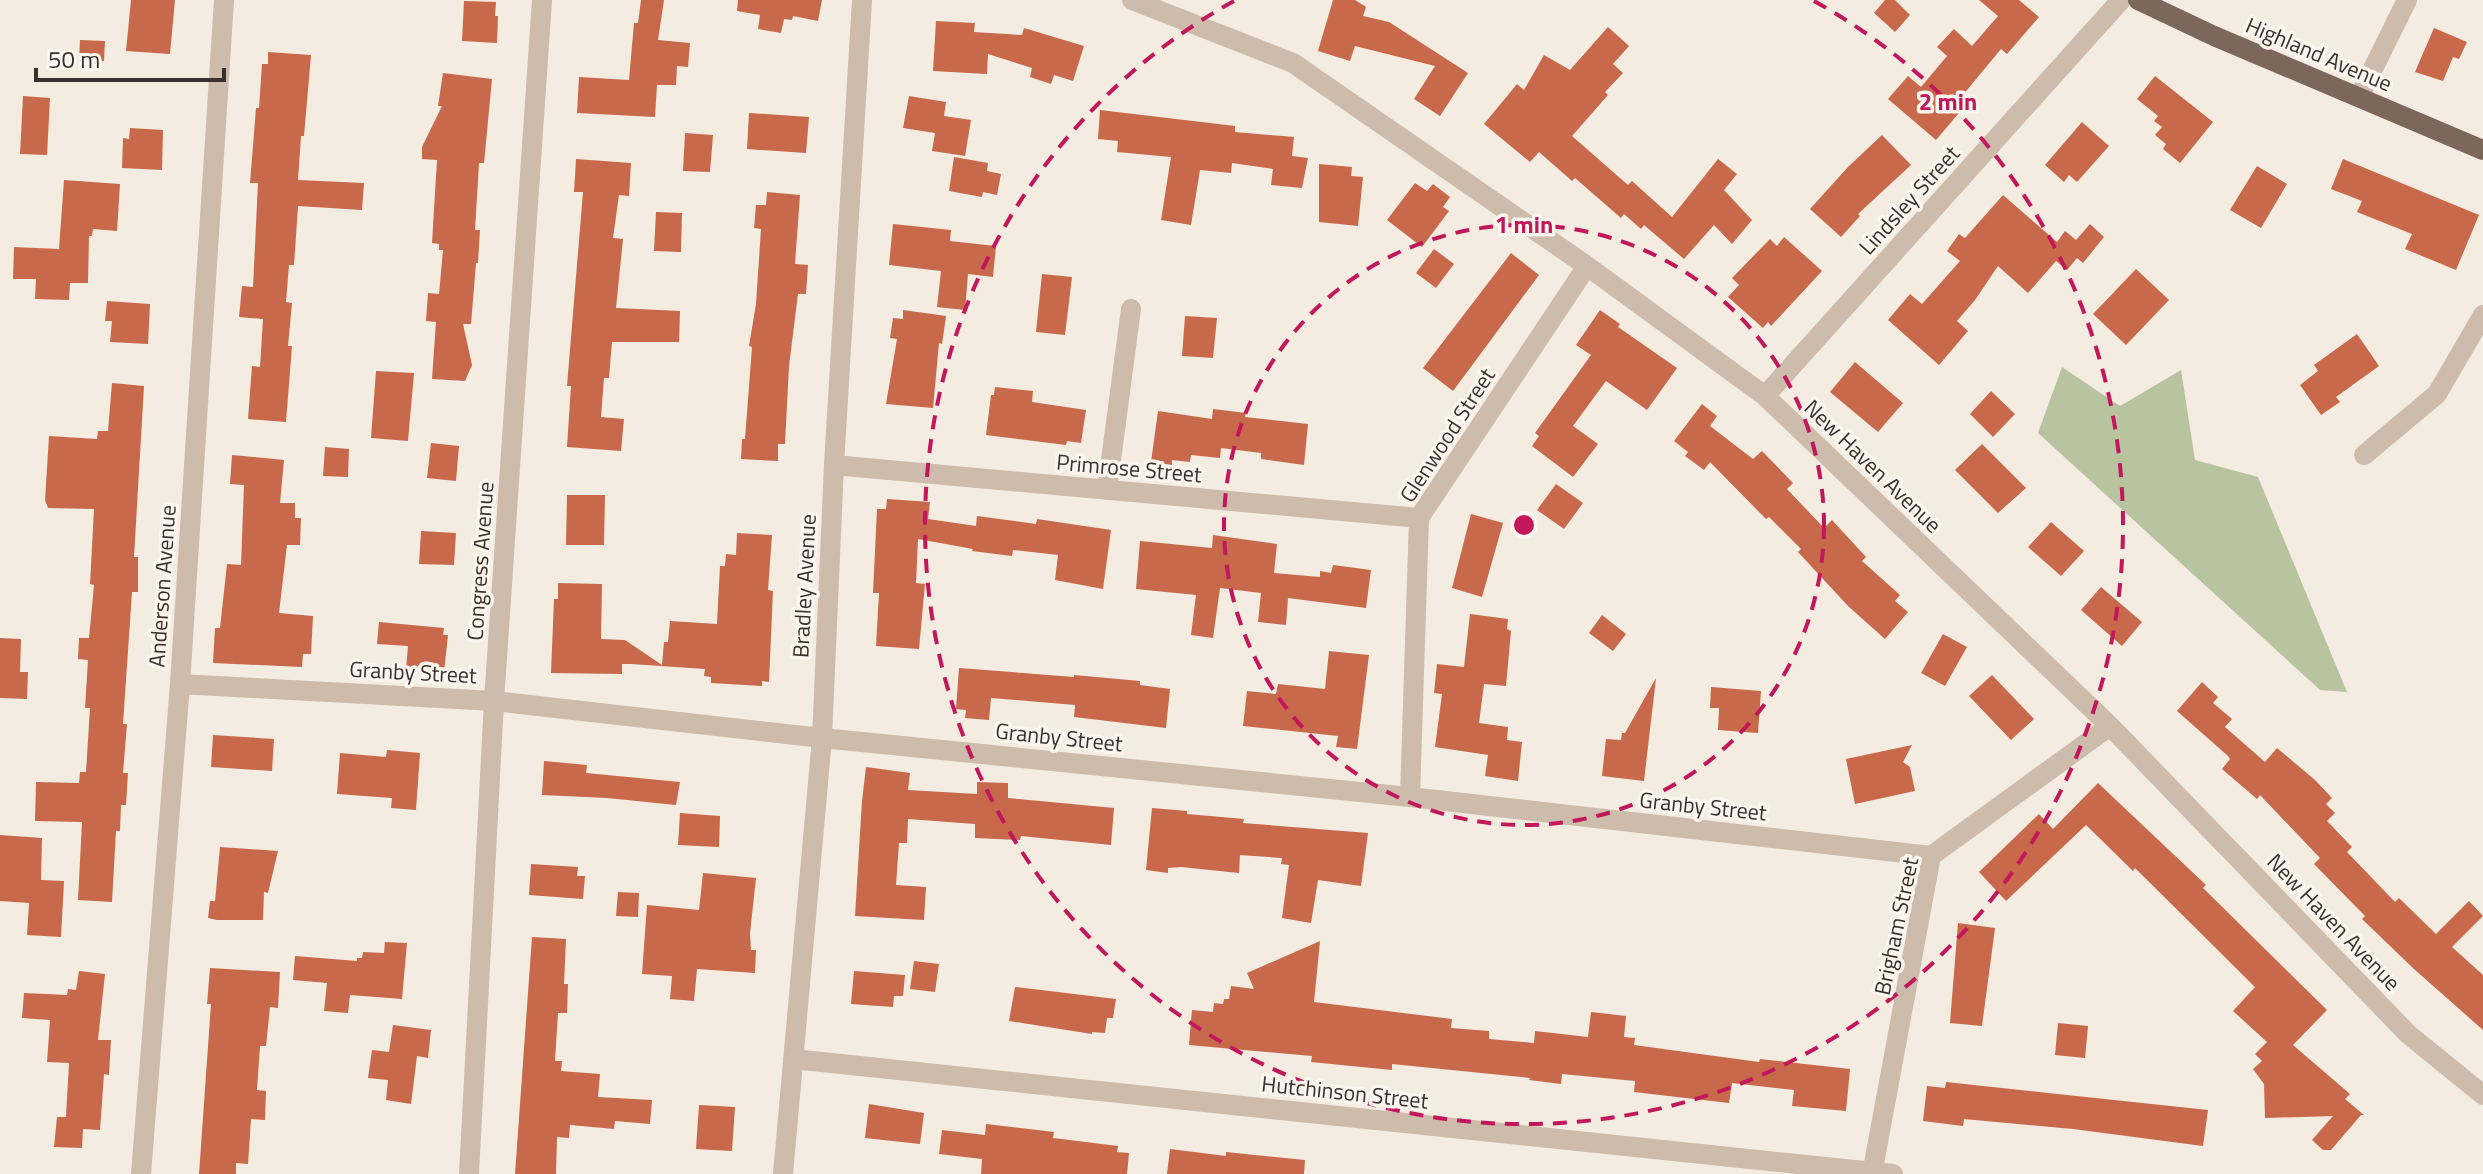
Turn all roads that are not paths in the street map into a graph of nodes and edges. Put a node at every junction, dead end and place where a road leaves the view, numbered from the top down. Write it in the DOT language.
graph roads {
  1 [pos="224,0"];
  2 [pos="542,0"];
  3 [pos="862,0"];
  4 [pos="1132,0"];
  5 [pos="2121,0"];
  6 [pos="2138,0"];
  7 [pos="2407,0"];
  8 [pos="2359,97"];
  9 [pos="2483,150"];
  10 [pos="1587,266"];
  11 [pos="1131,309"];
  12 [pos="2483,315"];
  13 [pos="1765,396"];
  14 [pos="2364,455"];
  15 [pos="834,465"];
  16 [pos="1107,490"];
  17 [pos="1419,518"];
  18 [pos="180,684"];
  19 [pos="494,701"];
  20 [pos="2110,726"];
  21 [pos="822,738"];
  22 [pos="1410,797"];
  23 [pos="1931,856"];
  24 [pos="793,1059"];
  25 [pos="2483,1095"];
  26 [pos="1879,1173"];
  27 [pos="141,1174"];
  28 [pos="469,1174"];
  29 [pos="783,1174"];
  1 -- 18 [label="street, Anderson Avenue"];
  2 -- 19 [label="street, Congress Avenue"];
  3 -- 15 [label="street, Bradley Avenue"];
  4 -- 10 [label="street, New Haven Avenue"];
  5 -- 13 [label="street, Lindsley Street"];
  6 -- 8 [label="main road, Highland Avenue"];
  7 -- 8 [label="street"];
  8 -- 9 [label="main road, Highland Avenue"];
  10 -- 13 [label="street, New Haven Avenue"];
  10 -- 17 [label="street, Glenwood Street"];
  11 -- 16 [label="street"];
  12 -- 14 [label="street"];
  13 -- 20 [label="street, New Haven Avenue"];
  15 -- 16 [label="street, Primrose Street"];
  15 -- 21 [label="street, Bradley Avenue"];
  16 -- 17 [label="street, Primrose Street"];
  17 -- 22 [label="street, Glenwood Street"];
  18 -- 19 [label="street, Granby Street"];
  18 -- 27 [label="street, Anderson Avenue"];
  19 -- 21 [label="street, Granby Street"];
  19 -- 28 [label="street, Congress Avenue"];
  20 -- 23 [label="street, Brigham Street"];
  20 -- 25 [label="street, New Haven Avenue"];
  21 -- 22 [label="street, Granby Street"];
  21 -- 24 [label="street, Bradley Avenue"];
  22 -- 23 [label="street, Granby Street"];
  23 -- 26 [label="street, Brigham Street"];
  24 -- 26 [label="street, Hutchinson Street"];
  24 -- 29 [label="street, Bradley Avenue"];
}
